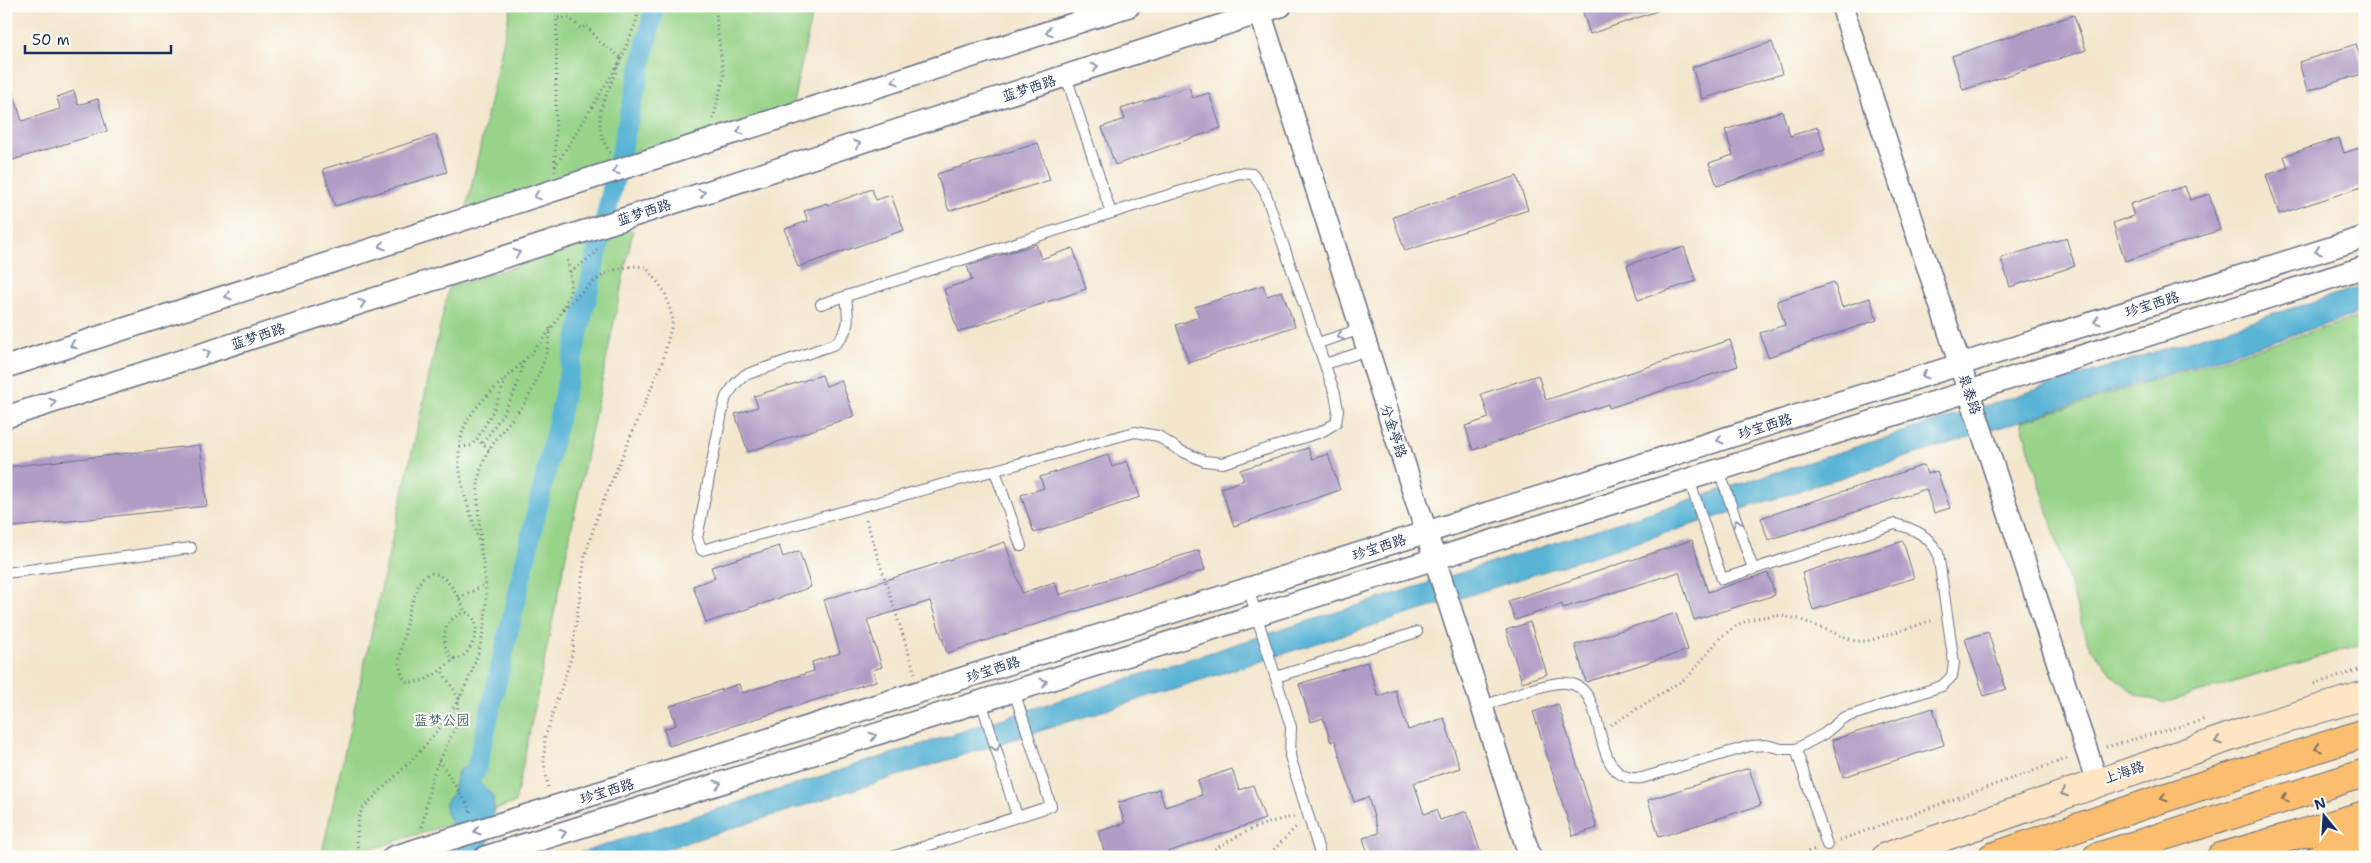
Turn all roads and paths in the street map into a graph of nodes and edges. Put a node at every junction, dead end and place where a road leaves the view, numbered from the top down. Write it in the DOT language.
graph roads {
  1 [pos="557,6"];
  2 [pos="639,6"];
  3 [pos="716,6"];
  4 [pos="1129,6"];
  5 [pos="1281,6"];
  6 [pos="1842,6"];
  7 [pos="1259,10"];
  8 [pos="556,18"];
  9 [pos="1066,76"];
  10 [pos="700,144"];
  11 [pos="613,158"];
  12 [pos="555,167"];
  13 [pos="554,191"];
  14 [pos="1111,213"];
  15 [pos="581,237"];
  16 [pos="2365,237"];
  17 [pos="2365,267"];
  18 [pos="570,272"];
  19 [pos="846,296"];
  20 [pos="821,304"];
  21 [pos="560,312"];
  22 [pos="550,328"];
  23 [pos="1361,330"];
  24 [pos="1318,343"];
  25 [pos="1368,350"];
  26 [pos="523,362"];
  27 [pos="1325,364"];
  28 [pos="1960,364"];
  29 [pos="6,367"];
  30 [pos="506,378"];
  31 [pos="1969,392"];
  32 [pos="6,417"];
  33 [pos="477,438"];
  34 [pos="483,444"];
  35 [pos="460,447"];
  36 [pos="490,450"];
  37 [pos="1719,470"];
  38 [pos="995,471"];
  39 [pos="1689,479"];
  40 [pos="862,507"];
  41 [pos="1426,532"];
  42 [pos="1021,546"];
  43 [pos="190,548"];
  44 [pos="482,553"];
  45 [pos="1435,559"];
  46 [pos="1753,569"];
  47 [pos="6,573"];
  48 [pos="486,584"];
  49 [pos="1248,588"];
  50 [pos="459,598"];
  51 [pos="466,612"];
  52 [pos="1257,615"];
  53 [pos="1947,616"];
  54 [pos="1418,632"];
  55 [pos="454,658"];
  56 [pos="442,670"];
  57 [pos="1276,677"];
  58 [pos="1014,691"];
  59 [pos="921,692"];
  60 [pos="2365,695"];
  61 [pos="459,698"];
  62 [pos="2365,699"];
  63 [pos="982,702"];
  64 [pos="1482,706"];
  65 [pos="2253,729"];
  66 [pos="1600,732"];
  67 [pos="2365,733"];
  68 [pos="1796,749"];
  69 [pos="439,760"];
  70 [pos="2365,773"];
  71 [pos="2097,782"];
  72 [pos="549,793"];
  73 [pos="2365,815"];
  74 [pos="1017,816"];
  75 [pos="1308,816"];
  76 [pos="466,818"];
  77 [pos="2365,842"];
  78 [pos="1827,845"];
  79 [pos="416,850"];
  80 [pos="1211,851"];
  81 [pos="358,857"];
  82 [pos="393,857"];
  83 [pos="485,857"];
  84 [pos="892,857"];
  85 [pos="1202,857"];
  86 [pos="1225,857"];
  87 [pos="1267,857"];
  88 [pos="1320,857"];
  89 [pos="1530,857"];
  90 [pos="1886,857"];
  91 [pos="1992,857"];
  92 [pos="2097,857"];
  93 [pos="2221,857"];
  94 [pos="2320,857"];
  1 -- 8 [label="path"];
  2 -- 11 [label="path"];
  3 -- 10 [label="path"];
  4 -- 10 [label="street, one-way"];
  5 -- 7 [label="street, 蓝梦西路"];
  6 -- 28 [label="street, 泉泰路"];
  9 -- 7 [label="street, 蓝梦西路, one-way"];
  7 -- 23 [label="street, 分金亭路"];
  8 -- 12 [label="path"];
  8 -- 12 [label="path"];
  9 -- 14 [label="lane"];
  15 -- 9 [label="street, 蓝梦西路, one-way, bridge"];
  10 -- 13 [label="street, one-way, bridge"];
  12 -- 13 [label="path"];
  13 -- 29 [label="street, one-way"];
  14 -- 19 [label="lane"];
  14 -- 24 [label="lane"];
  15 -- 18 [label="path"];
  15 -- 18 [label="path"];
  32 -- 15 [label="street, 蓝梦西路, one-way"];
  16 -- 28 [label="street, 珍宝西路, one-way"];
  17 -- 31 [label="street, 珍宝西路"];
  18 -- 21 [label="path"];
  19 -- 20 [label="lane"];
  19 -- 40 [label="lane"];
  21 -- 22 [label="path"];
  21 -- 72 [label="path"];
  22 -- 26 [label="path"];
  22 -- 36 [label="path"];
  23 -- 24 [label="lane, one-way"];
  23 -- 25 [label="street, 分金亭路"];
  24 -- 27 [label="lane"];
  25 -- 27 [label="lane"];
  25 -- 41 [label="street, 分金亭路"];
  26 -- 30 [label="path"];
  26 -- 34 [label="path"];
  27 -- 38 [label="lane"];
  28 -- 31 [label="street, 泉泰路"];
  28 -- 41 [label="street, 珍宝西路, one-way"];
  30 -- 33 [label="path"];
  30 -- 35 [label="path"];
  31 -- 37 [label="street, 珍宝西路"];
  31 -- 71 [label="street, 泉泰路"];
  33 -- 34 [label="path"];
  33 -- 35 [label="path"];
  34 -- 36 [label="path"];
  35 -- 44 [label="path"];
  36 -- 44 [label="path"];
  37 -- 39 [label="street, 珍宝西路"];
  46 -- 37 [label="lane, one-way"];
  38 -- 40 [label="lane"];
  38 -- 42 [label="lane"];
  39 -- 45 [label="street, 珍宝西路"];
  39 -- 46 [label="lane"];
  40 -- 59 [label="path"];
  41 -- 45 [label="street, 分金亭路"];
  41 -- 49 [label="street, 珍宝西路"];
  43 -- 47 [label="lane"];
  44 -- 48 [label="path"];
  45 -- 52 [label="street, 珍宝西路"];
  45 -- 64 [label="street, 分金亭路"];
  46 -- 53 [label="lane"];
  48 -- 50 [label="path"];
  48 -- 61 [label="path"];
  49 -- 52 [label="lane"];
  49 -- 59 [label="street, 珍宝西路"];
  50 -- 51 [label="path"];
  50 -- 56 [label="path"];
  51 -- 55 [label="path"];
  51 -- 55 [label="path"];
  52 -- 57 [label="lane"];
  58 -- 52 [label="street, 珍宝西路, one-way"];
  53 -- 66 [label="path"];
  53 -- 68 [label="lane"];
  54 -- 57 [label="lane"];
  55 -- 56 [label="path"];
  56 -- 61 [label="path"];
  57 -- 75 [label="lane"];
  58 -- 63 [label="street, 珍宝西路"];
  58 -- 74 [label="lane"];
  59 -- 79 [label="street, 珍宝西路, one-way, bridge"];
  60 -- 65 [label="main road, 上海路"];
  61 -- 69 [label="path"];
  61 -- 81 [label="path"];
  62 -- 65 [label="main road"];
  63 -- 74 [label="lane, one-way"];
  83 -- 63 [label="street, 珍宝西路, one-way"];
  64 -- 66 [label="lane"];
  64 -- 89 [label="street, 分金亭路"];
  65 -- 71 [label="main road, 上海路, one-way"];
  66 -- 68 [label="lane"];
  67 -- 91 [label="highway, one-way"];
  68 -- 78 [label="lane"];
  69 -- 76 [label="path"];
  69 -- 79 [label="path"];
  70 -- 92 [label="highway, one-way"];
  71 -- 90 [label="main road, 上海路, one-way"];
  73 -- 93 [label="highway"];
  74 -- 84 [label="lane"];
  75 -- 80 [label="path"];
  75 -- 87 [label="path"];
  75 -- 88 [label="lane"];
  77 -- 94 [label="highway"];
  79 -- 82 [label="street, 珍宝西路"];
  80 -- 85 [label="path"];
  80 -- 86 [label="path"];
}
